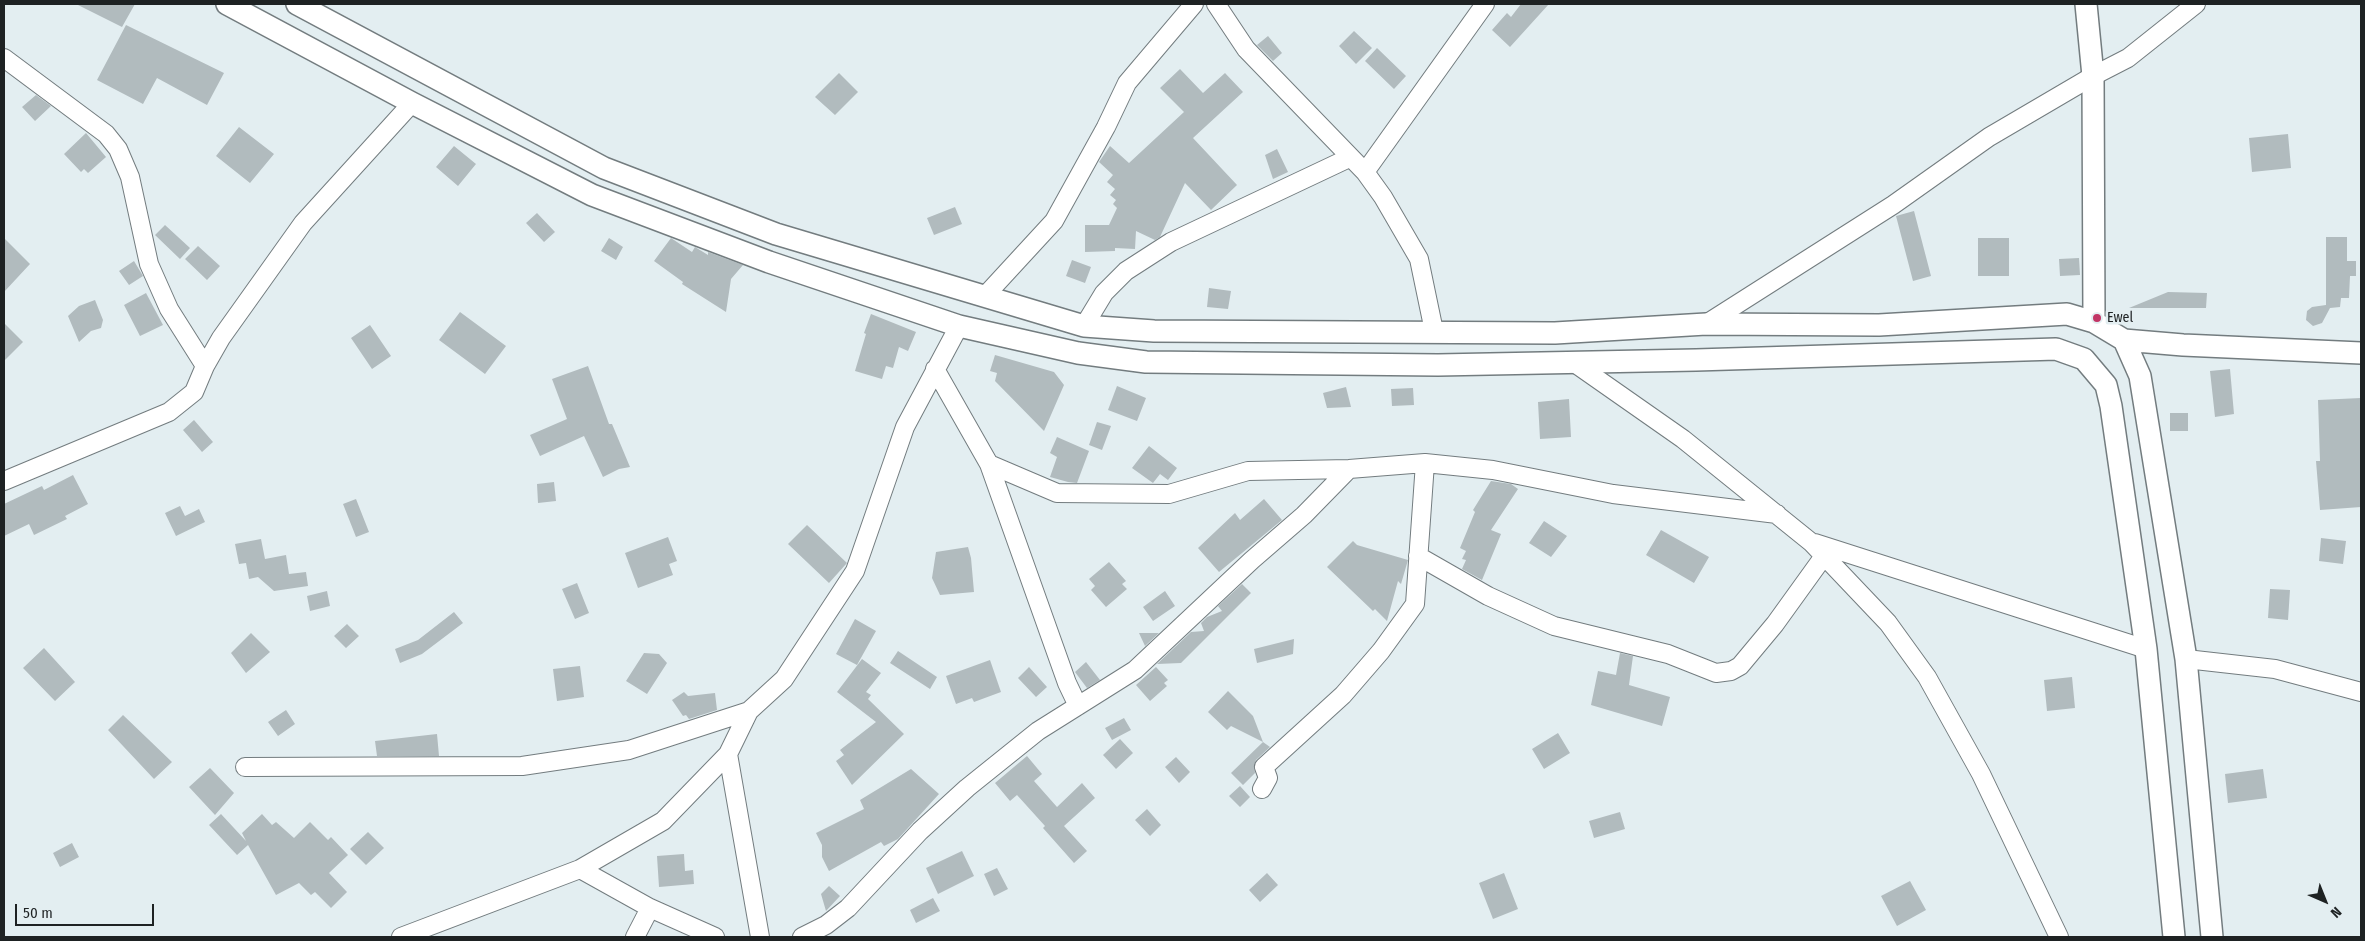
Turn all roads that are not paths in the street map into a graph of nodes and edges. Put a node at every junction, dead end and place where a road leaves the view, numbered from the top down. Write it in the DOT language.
graph roads {
  1 [pos="227,4"];
  2 [pos="297,4"];
  3 [pos="1194,4"];
  4 [pos="1216,4"];
  5 [pos="1485,4"];
  6 [pos="2086,4"];
  7 [pos="2196,4"];
  8 [pos="4,58"];
  9 [pos="2093,76"];
  10 [pos="412,104"];
  11 [pos="1349,158"];
  12 [pos="1365,172"];
  13 [pos="984,297"];
  14 [pos="2094,322"];
  15 [pos="1706,324"];
  16 [pos="959,326"];
  17 [pos="1084,326"];
  18 [pos="1434,331"];
  19 [pos="2124,340"];
  20 [pos="2361,353"];
  21 [pos="1573,362"];
  22 [pos="205,366"];
  23 [pos="935,369"];
  24 [pos="1425,463"];
  25 [pos="990,464"];
  26 [pos="1349,469"];
  27 [pos="4,481"];
  28 [pos="1777,514"];
  29 [pos="1812,542"];
  30 [pos="1418,556"];
  31 [pos="1824,556"];
  32 [pos="2146,650"];
  33 [pos="2186,659"];
  34 [pos="2361,692"];
  35 [pos="1078,706"];
  36 [pos="749,711"];
  37 [pos="728,754"];
  38 [pos="245,767"];
  39 [pos="1262,789"];
  40 [pos="580,869"];
  41 [pos="650,908"];
  42 [pos="759,936"];
  43 [pos="401,937"];
  44 [pos="635,937"];
  45 [pos="715,937"];
  46 [pos="802,937"];
  47 [pos="2059,937"];
  48 [pos="2174,937"];
  49 [pos="2212,937"];
  1 -- 10 [label="street"];
  2 -- 13 [label="street"];
  3 -- 13 [label="street"];
  4 -- 11 [label="street"];
  5 -- 12 [label="street"];
  6 -- 9 [label="street"];
  7 -- 9 [label="street"];
  8 -- 22 [label="street"];
  9 -- 14 [label="street"];
  9 -- 15 [label="street"];
  10 -- 16 [label="street"];
  10 -- 22 [label="street"];
  11 -- 12 [label="street"];
  11 -- 17 [label="street"];
  12 -- 18 [label="street"];
  13 -- 17 [label="street"];
  14 -- 15 [label="street"];
  14 -- 19 [label="street"];
  15 -- 18 [label="street"];
  16 -- 21 [label="street"];
  16 -- 23 [label="street"];
  17 -- 18 [label="street"];
  19 -- 20 [label="street"];
  19 -- 33 [label="street"];
  21 -- 28 [label="street"];
  21 -- 32 [label="street"];
  22 -- 27 [label="street"];
  23 -- 25 [label="street"];
  23 -- 36 [label="street"];
  24 -- 26 [label="street"];
  24 -- 28 [label="street"];
  24 -- 30 [label="street"];
  25 -- 26 [label="street"];
  25 -- 35 [label="street"];
  26 -- 35 [label="street"];
  28 -- 29 [label="street"];
  29 -- 31 [label="street"];
  29 -- 32 [label="street"];
  30 -- 31 [label="street"];
  30 -- 39 [label="street"];
  31 -- 47 [label="street"];
  32 -- 48 [label="street"];
  33 -- 34 [label="street"];
  33 -- 49 [label="street"];
  35 -- 46 [label="street"];
  36 -- 37 [label="street"];
  36 -- 38 [label="street"];
  37 -- 40 [label="street"];
  37 -- 42 [label="street"];
  40 -- 41 [label="street"];
  40 -- 43 [label="street"];
  41 -- 44 [label="street"];
  41 -- 45 [label="street"];
}
